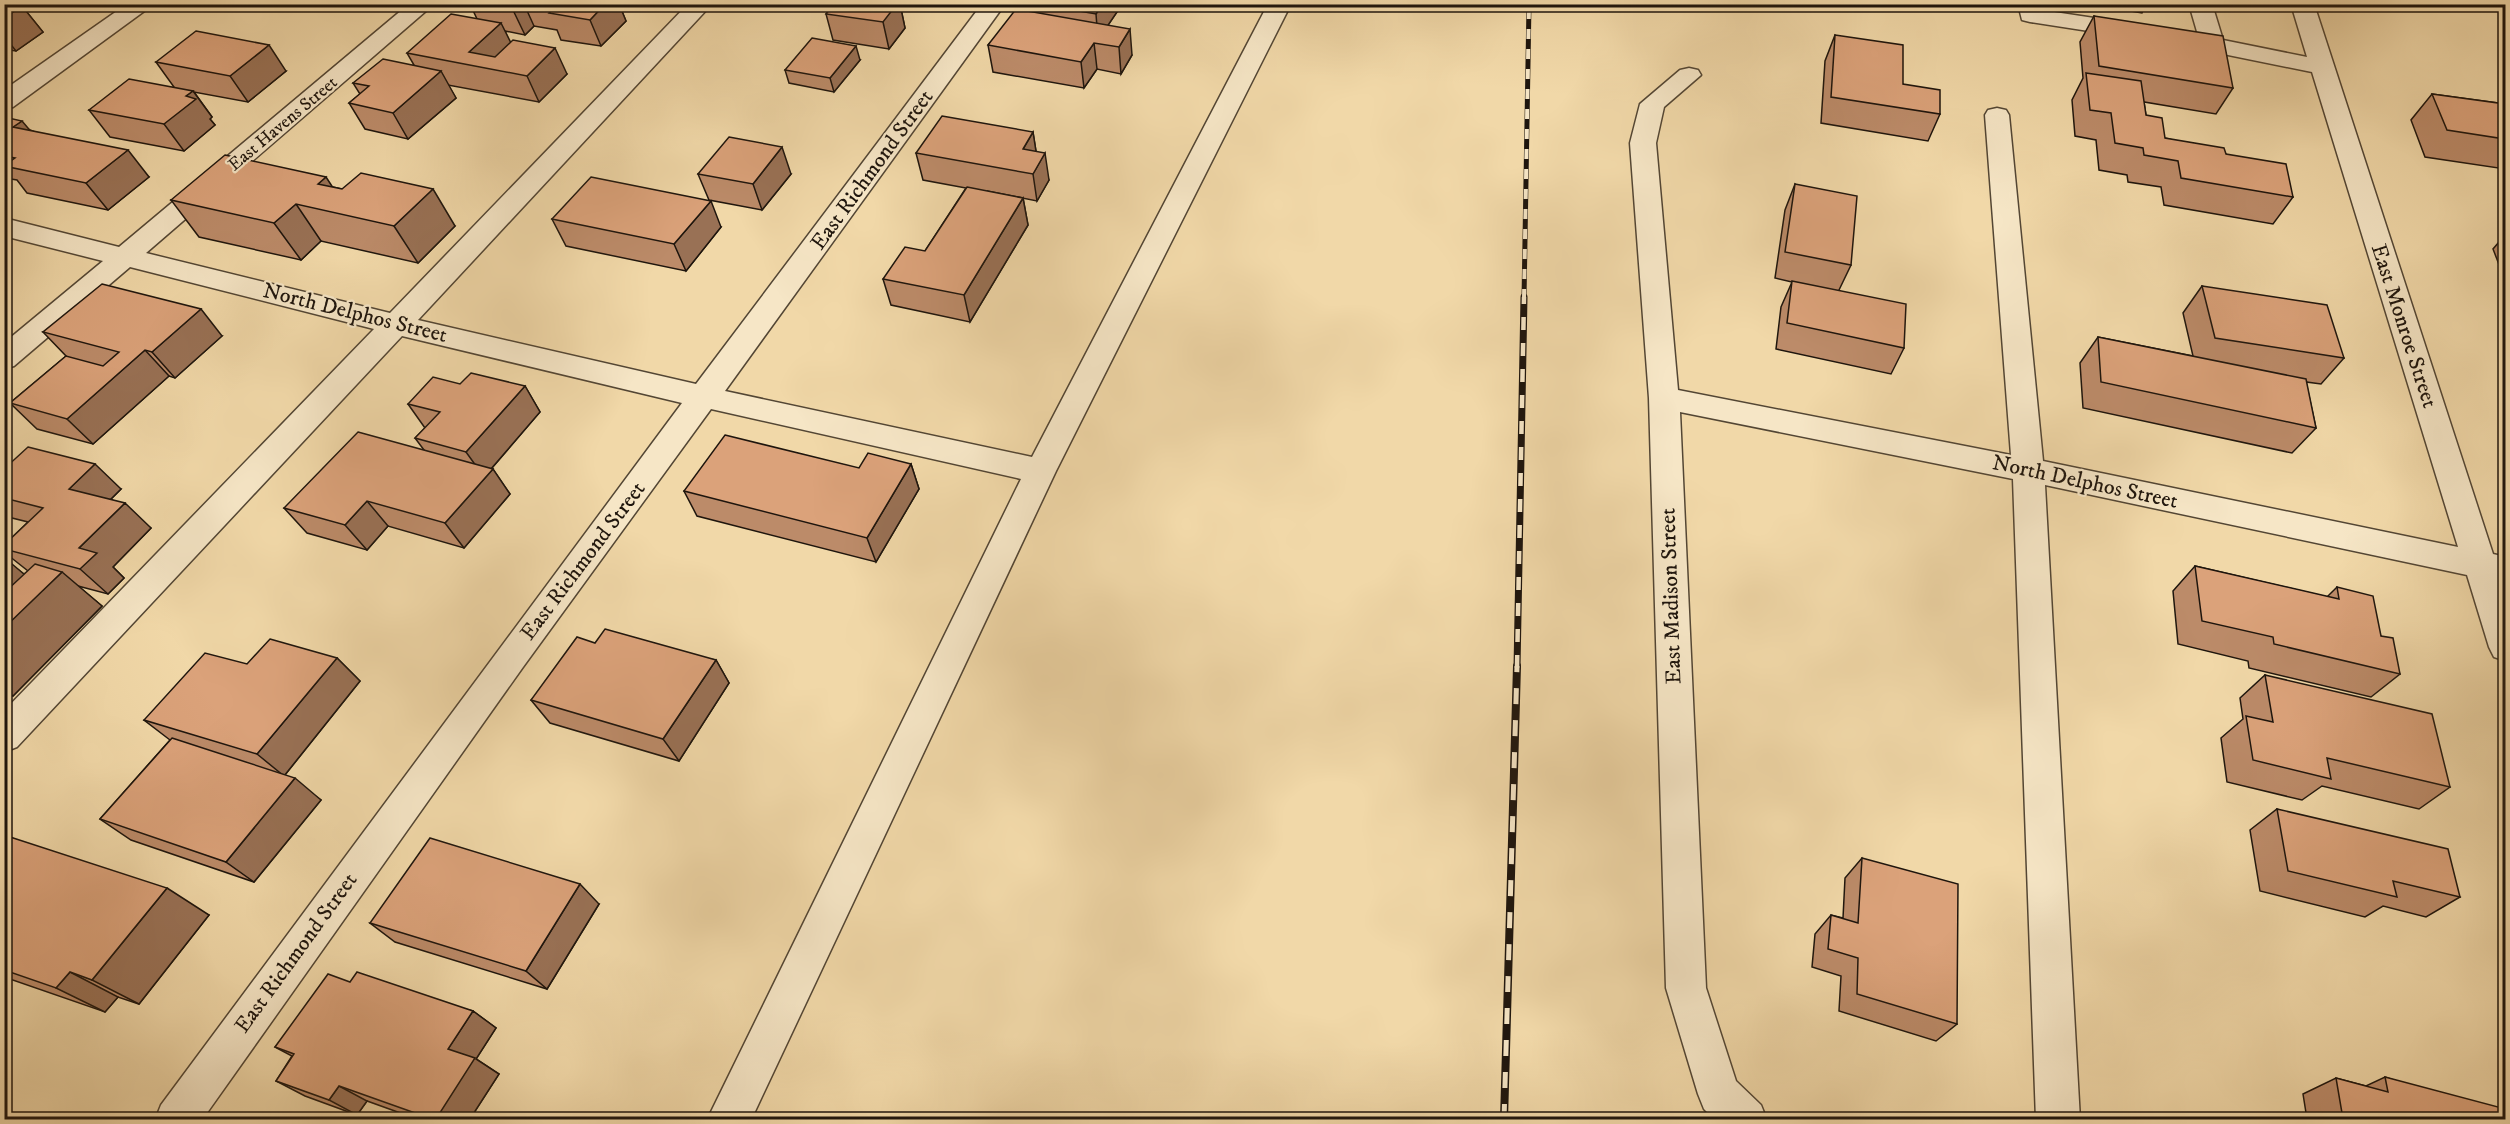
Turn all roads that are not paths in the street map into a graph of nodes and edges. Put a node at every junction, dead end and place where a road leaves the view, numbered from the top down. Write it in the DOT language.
graph roads {
  1 [pos="143,4"];
  2 [pos="423,4"];
  3 [pos="701,4"];
  4 [pos="994,4"];
  5 [pos="1280,4"];
  6 [pos="2029,4"];
  7 [pos="2200,4"];
  8 [pos="2302,4"];
  9 [pos="2212,44"];
  10 [pos="2322,67"];
  11 [pos="1689,75"];
  12 [pos="4,102"];
  13 [pos="1997,115"];
  14 [pos="4,227"];
  15 [pos="124,258"];
  16 [pos="399,323"];
  17 [pos="4,359"];
  18 [pos="706,396"];
  19 [pos="1664,398"];
  20 [pos="2028,470"];
  21 [pos="1040,471"];
  22 [pos="2493,568"];
  23 [pos="2505,647"];
  24 [pos="4,736"];
  25 [pos="176,1119"];
  26 [pos="728,1119"];
  27 [pos="1746,1119"];
  28 [pos="2058,1119"];
  1 -- 12 [label="street"];
  2 -- 15 [label="street, East Havens Street"];
  3 -- 16 [label="street"];
  4 -- 18 [label="street, East Richmond Street"];
  5 -- 21 [label="street"];
  6 -- 9 [label="street"];
  7 -- 9 [label="street"];
  8 -- 10 [label="street, East Monroe Street"];
  9 -- 10 [label="street"];
  10 -- 22 [label="street, East Monroe Street"];
  11 -- 19 [label="street, East Madison Street"];
  13 -- 20 [label="street"];
  14 -- 15 [label="street, North Delphos Street"];
  15 -- 16 [label="street, North Delphos Street"];
  15 -- 17 [label="street, East Havens Street"];
  16 -- 18 [label="street, North Delphos Street"];
  16 -- 24 [label="street"];
  18 -- 21 [label="street, North Delphos Street"];
  18 -- 25 [label="street, East Richmond Street"];
  19 -- 20 [label="street, North Delphos Street"];
  19 -- 27 [label="street, East Madison Street"];
  20 -- 22 [label="street, North Delphos Street"];
  20 -- 28 [label="street"];
  21 -- 26 [label="street"];
  22 -- 23 [label="street, East Monroe Street"];
}
